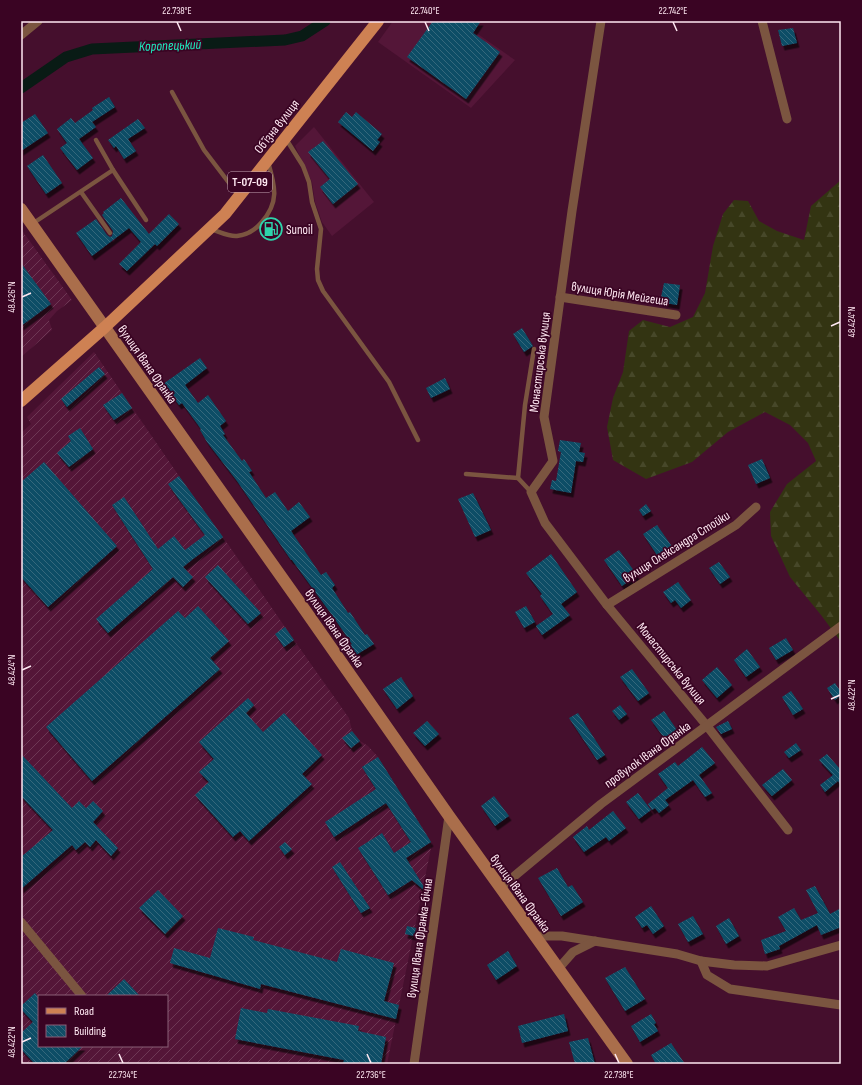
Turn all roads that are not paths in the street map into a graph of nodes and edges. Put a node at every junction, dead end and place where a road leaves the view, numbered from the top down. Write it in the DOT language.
graph roads {
  1 [pos="38,21"];
  2 [pos="376,21"];
  3 [pos="601,21"];
  4 [pos="762,21"];
  5 [pos="21,35"];
  6 [pos="172,92"];
  7 [pos="787,119"];
  8 [pos="286,137"];
  9 [pos="96,140"];
  10 [pos="268,160"];
  11 [pos="113,170"];
  12 [pos="81,192"];
  13 [pos="239,196"];
  14 [pos="21,208"];
  15 [pos="146,220"];
  16 [pos="32,224"];
  17 [pos="210,229"];
  18 [pos="110,233"];
  19 [pos="560,297"];
  20 [pos="676,315"];
  21 [pos="105,327"];
  22 [pos="534,349"];
  23 [pos="21,401"];
  24 [pos="418,440"];
  25 [pos="466,474"];
  26 [pos="518,478"];
  27 [pos="531,492"];
  28 [pos="756,506"];
  29 [pos="607,605"];
  30 [pos="841,626"];
  31 [pos="707,726"];
  32 [pos="449,816"];
  33 [pos="788,830"];
  34 [pos="500,888"];
  35 [pos="21,922"];
  36 [pos="535,936"];
  37 [pos="595,941"];
  38 [pos="841,945"];
  39 [pos="702,961"];
  40 [pos="558,969"];
  41 [pos="81,995"];
  42 [pos="841,1005"];
  43 [pos="414,1064"];
  44 [pos="627,1064"];
  1 -- 5 [label="street"];
  2 -- 8 [label="main road, Обʼїзна вулиця / Т-07-09"];
  3 -- 19 [label="street, Монастирська вулиця"];
  4 -- 7 [label="street"];
  6 -- 13 [label="lane"];
  8 -- 10 [label="main road, Обʼїзна вулиця / Т-07-09"];
  8 -- 24 [label="lane"];
  9 -- 11 [label="lane"];
  10 -- 13 [label="main road, Обʼїзна вулиця / Т-07-09"];
  10 -- 17 [label="lane"];
  11 -- 12 [label="lane"];
  11 -- 15 [label="lane"];
  12 -- 16 [label="lane"];
  12 -- 18 [label="lane"];
  13 -- 17 [label="main road, Обʼїзна вулиця / Т-07-09"];
  14 -- 16 [label="street, вулиця Івана Франка"];
  16 -- 21 [label="street, вулиця Івана Франка"];
  17 -- 21 [label="main road, Обʼїзна вулиця / Т-07-09"];
  19 -- 20 [label="street, вулиця Юрія Мейгеша"];
  19 -- 27 [label="street, Монастирська вулиця"];
  21 -- 23 [label="main road, Т-07-09"];
  21 -- 32 [label="street, вулиця Івана Франка"];
  22 -- 26 [label="lane"];
  25 -- 26 [label="lane"];
  26 -- 27 [label="lane"];
  27 -- 29 [label="street, Монастирська вулиця"];
  28 -- 29 [label="street, вулиця Олександра Стойки"];
  29 -- 31 [label="street, Монастирська вулиця"];
  30 -- 31 [label="street, провулок Івана Франка"];
  31 -- 33 [label="street, Монастирська вулиця"];
  31 -- 34 [label="street, провулок Івана Франка"];
  32 -- 34 [label="street, вулиця Івана Франка"];
  32 -- 43 [label="street, вулиця Івана Франка-бічна"];
  34 -- 36 [label="street, вулиця Івана Франка"];
  35 -- 41 [label="street"];
  36 -- 37 [label="street"];
  36 -- 40 [label="street, вулиця Івана Франка"];
  37 -- 39 [label="street"];
  37 -- 40 [label="street"];
  38 -- 39 [label="street"];
  39 -- 42 [label="street"];
  40 -- 44 [label="street, вулиця Івана Франка"];
}
